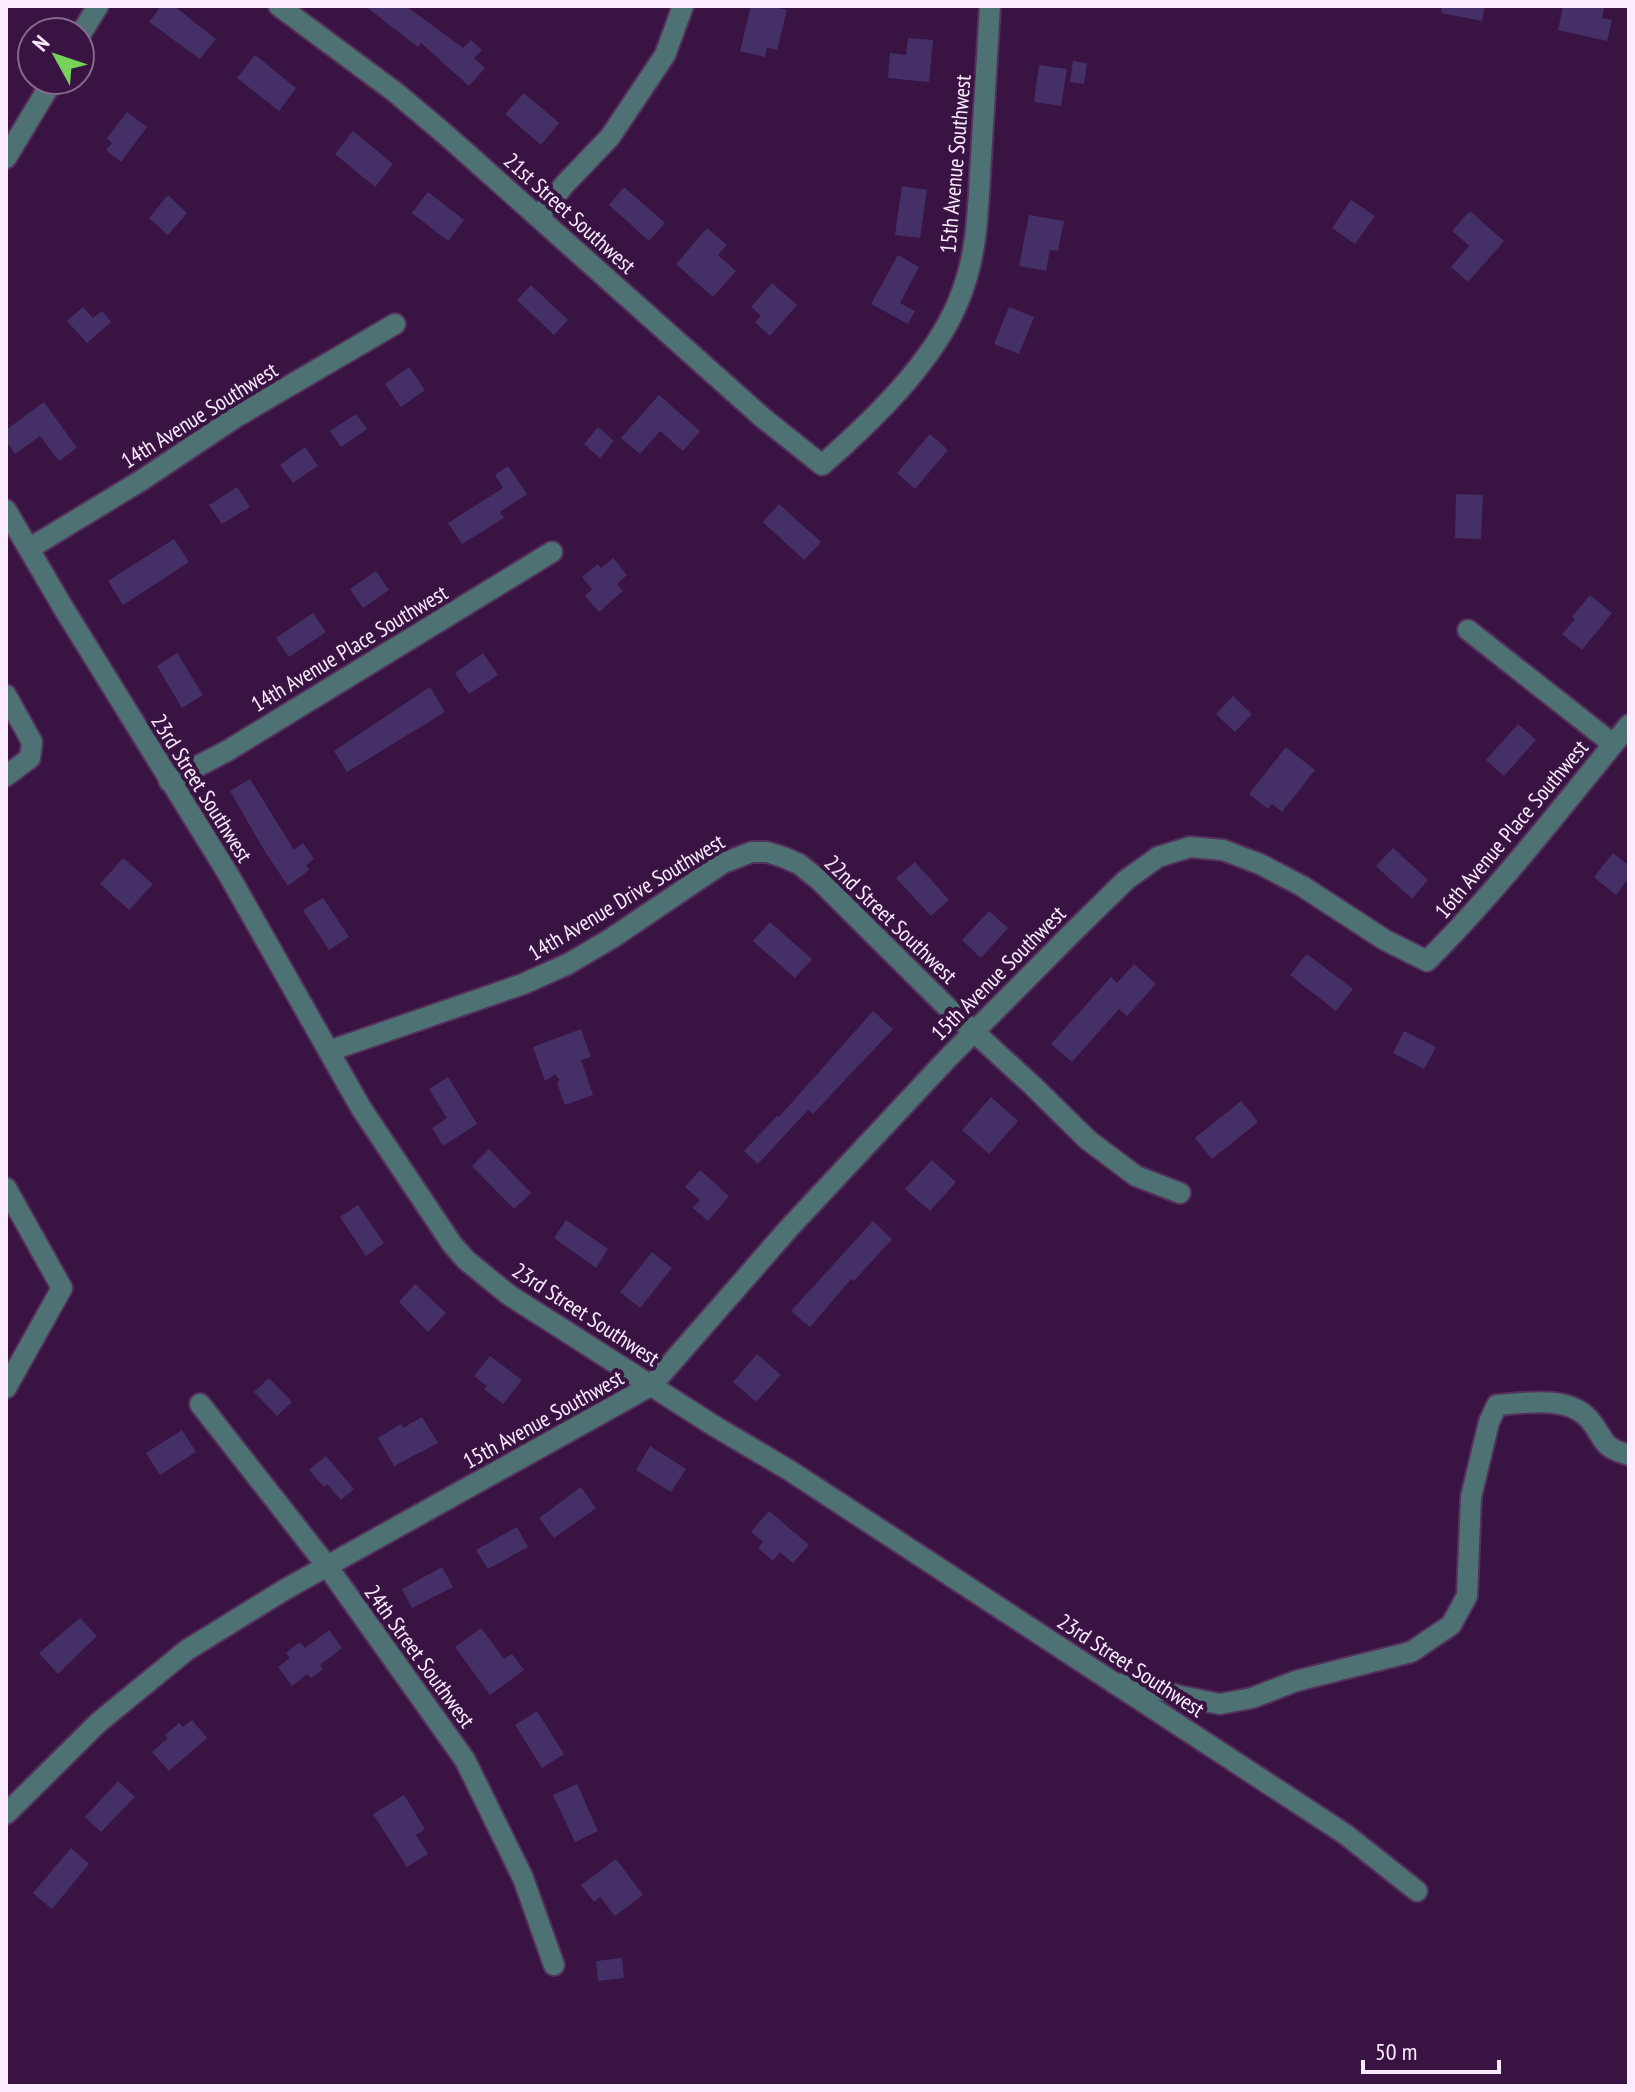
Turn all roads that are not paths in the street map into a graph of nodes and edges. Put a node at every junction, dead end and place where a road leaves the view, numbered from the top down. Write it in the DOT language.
graph roads {
  1 [pos="279,6"];
  2 [pos="683,6"];
  3 [pos="990,6"];
  4 [pos="43,96"];
  5 [pos="6,158"];
  6 [pos="538,217"];
  7 [pos="395,324"];
  8 [pos="822,465"];
  9 [pos="6,510"];
  10 [pos="30,548"];
  11 [pos="552,552"];
  12 [pos="1468,630"];
  13 [pos="6,695"];
  14 [pos="1629,725"];
  15 [pos="1613,744"];
  16 [pos="6,776"];
  17 [pos="169,781"];
  18 [pos="1174,850"];
  19 [pos="767,852"];
  20 [pos="974,1033"];
  21 [pos="329,1051"];
  22 [pos="6,1188"];
  23 [pos="1180,1193"];
  24 [pos="652,1385"];
  25 [pos="6,1388"];
  26 [pos="200,1404"];
  27 [pos="1629,1455"];
  28 [pos="327,1566"];
  29 [pos="1115,1684"];
  30 [pos="6,1814"];
  31 [pos="1417,1891"];
  32 [pos="554,1965"];
  1 -- 6 [label="street, 21st Street Southwest"];
  2 -- 6 [label="street"];
  3 -- 8 [label="street, 15th Avenue Southwest"];
  4 -- 5 [label="street"];
  6 -- 8 [label="street, 21st Street Southwest"];
  7 -- 10 [label="street, 14th Avenue Southwest"];
  9 -- 10 [label="street, 23rd Street Southwest"];
  10 -- 17 [label="street, 23rd Street Southwest"];
  11 -- 17 [label="street, 14th Avenue Place Southwest"];
  12 -- 15 [label="street"];
  13 -- 16 [label="street"];
  14 -- 15 [label="street, 16th Avenue Place Southwest"];
  15 -- 18 [label="street, 16th Avenue Place Southwest"];
  17 -- 21 [label="street, 23rd Street Southwest"];
  18 -- 20 [label="street, 15th Avenue Southwest"];
  19 -- 20 [label="street, 22nd Street Southwest"];
  19 -- 21 [label="street, 14th Avenue Drive Southwest"];
  20 -- 23 [label="street, 22nd Street Southwest"];
  20 -- 24 [label="street, 15th Avenue Southwest"];
  21 -- 24 [label="street, 23rd Street Southwest"];
  22 -- 25 [label="street"];
  24 -- 28 [label="street, 15th Avenue Southwest"];
  24 -- 29 [label="street, 23rd Street Southwest"];
  26 -- 28 [label="street, 24th Street Southwest"];
  27 -- 29 [label="street"];
  28 -- 30 [label="street, 15th Avenue Southwest"];
  28 -- 32 [label="street, 24th Street Southwest"];
  29 -- 31 [label="street, 23rd Street Southwest"];
}
